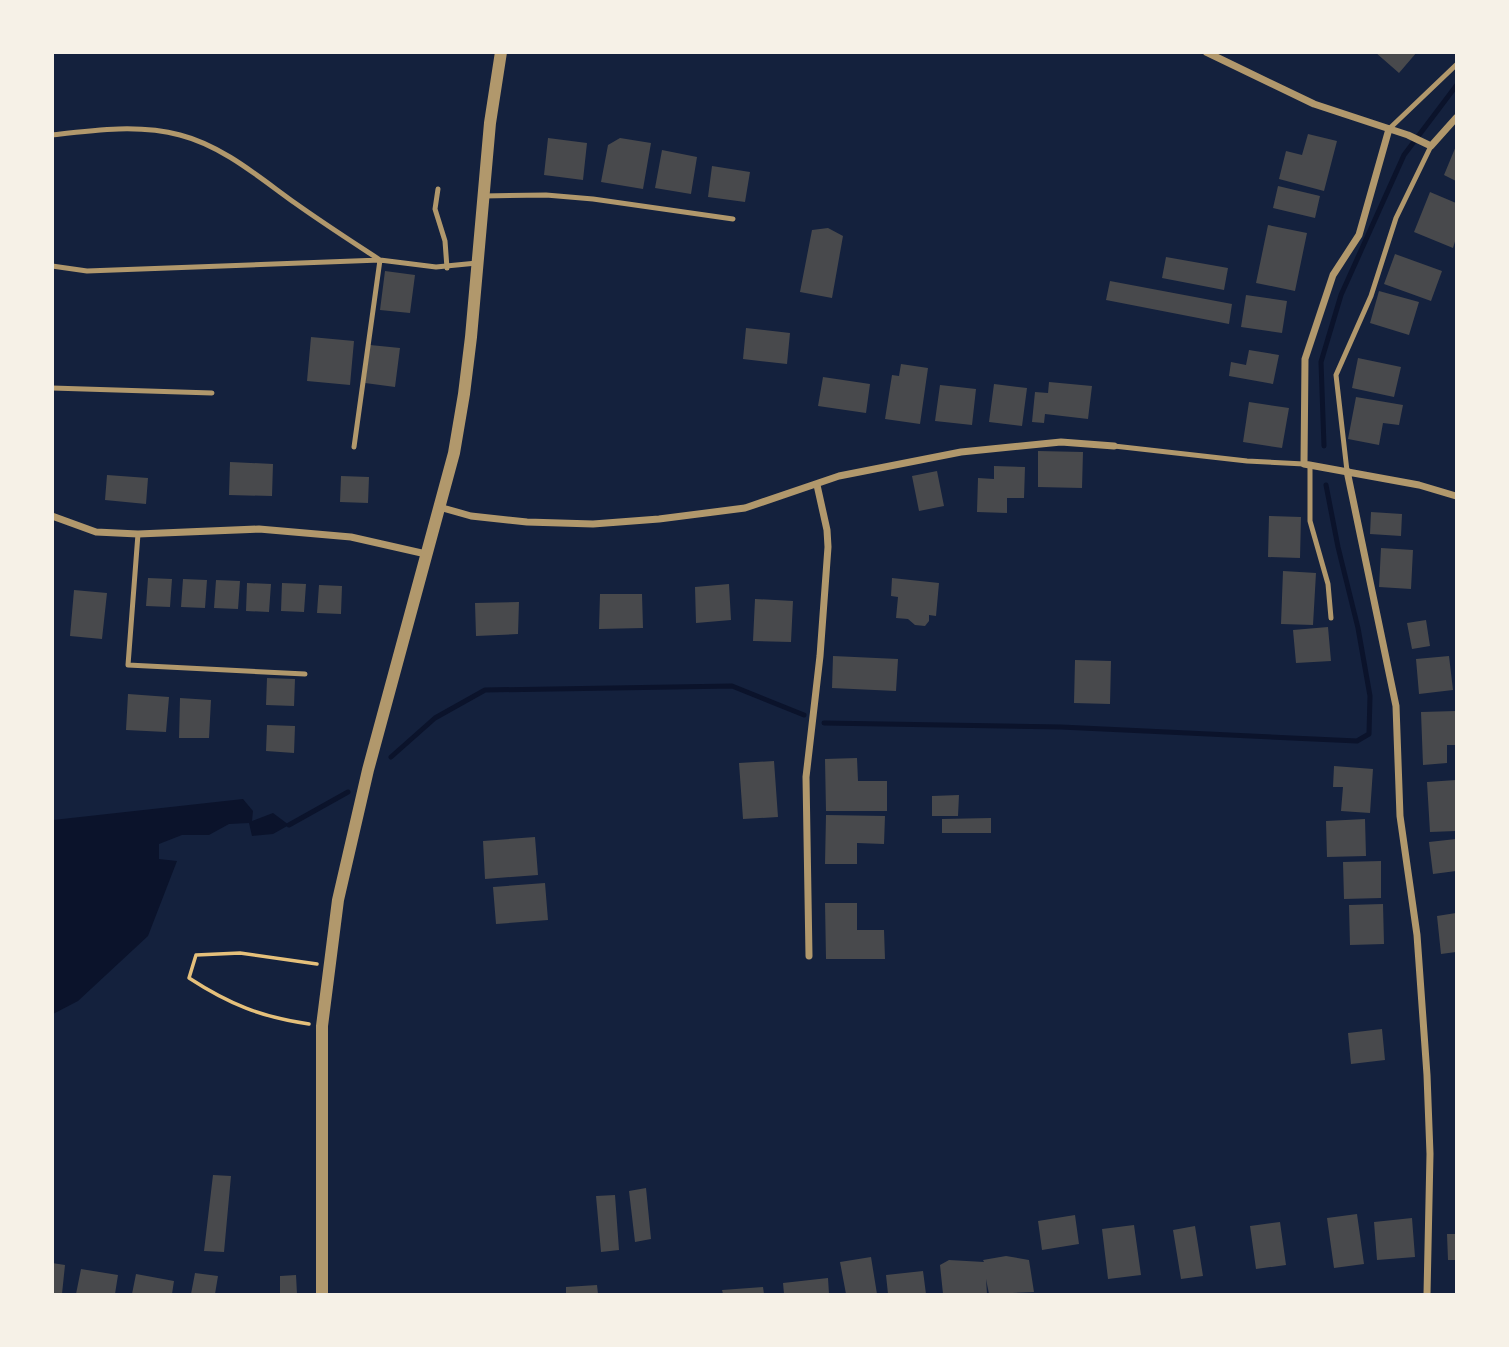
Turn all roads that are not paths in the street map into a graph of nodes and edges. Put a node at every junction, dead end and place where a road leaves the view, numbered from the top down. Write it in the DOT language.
graph roads {
  1 [pos="500,52"];
  2 [pos="1206,52"];
  3 [pos="1457,65"];
  4 [pos="1457,118"];
  5 [pos="1389,129"];
  6 [pos="52,135"];
  7 [pos="1431,146"];
  8 [pos="438,189"];
  9 [pos="483,196"];
  10 [pos="733,219"];
  11 [pos="380,260"];
  12 [pos="477,263"];
  13 [pos="52,266"];
  14 [pos="447,268"];
  15 [pos="52,388"];
  16 [pos="212,393"];
  17 [pos="1114,446"];
  18 [pos="354,447"];
  19 [pos="1307,465"];
  20 [pos="1347,471"];
  21 [pos="817,485"];
  22 [pos="1457,496"];
  23 [pos="439,507"];
  24 [pos="52,516"];
  25 [pos="138,534"];
  26 [pos="426,554"];
  27 [pos="1331,618"];
  28 [pos="305,674"];
  29 [pos="809,956"];
  30 [pos="322,1294"];
  31 [pos="1427,1294"];
  1 -- 9 [label="street"];
  2 -- 5 [label="street"];
  3 -- 5 [label="lane"];
  4 -- 7 [label="street"];
  5 -- 7 [label="street"];
  5 -- 19 [label="street"];
  6 -- 11 [label="lane"];
  7 -- 20 [label="lane"];
  8 -- 14 [label="lane"];
  9 -- 10 [label="lane"];
  9 -- 12 [label="street"];
  11 -- 13 [label="lane"];
  11 -- 14 [label="lane"];
  11 -- 18 [label="lane"];
  12 -- 14 [label="lane"];
  12 -- 23 [label="street"];
  15 -- 16 [label="lane"];
  17 -- 19 [label="lane"];
  17 -- 21 [label="street"];
  19 -- 20 [label="street"];
  19 -- 27 [label="lane"];
  20 -- 22 [label="street"];
  20 -- 31 [label="street"];
  21 -- 23 [label="street"];
  21 -- 29 [label="street"];
  23 -- 26 [label="street"];
  24 -- 25 [label="street"];
  25 -- 26 [label="street"];
  25 -- 28 [label="lane"];
  26 -- 30 [label="street"];
}
